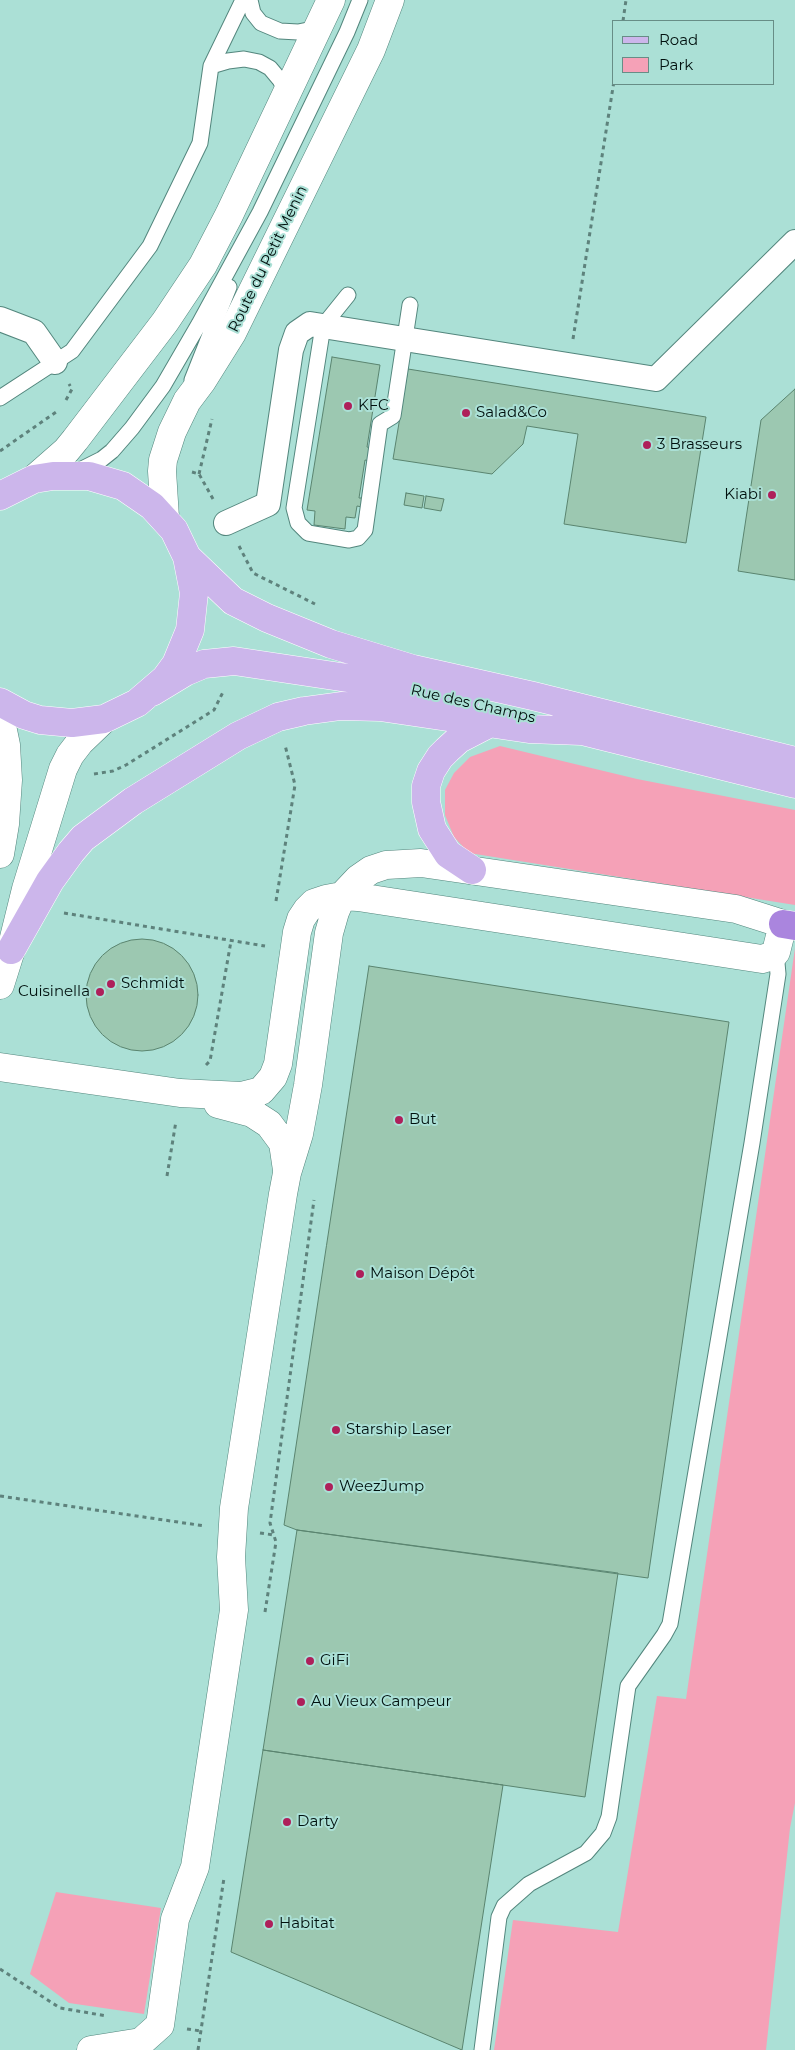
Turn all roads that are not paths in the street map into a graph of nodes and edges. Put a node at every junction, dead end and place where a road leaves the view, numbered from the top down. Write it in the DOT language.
graph roads {
  1 [pos="243,0"];
  2 [pos="250,0"];
  3 [pos="331,0"];
  4 [pos="360,0"];
  5 [pos="390,0"];
  6 [pos="318,28"];
  7 [pos="211,66"];
  8 [pos="287,94"];
  9 [pos="260,212"];
  10 [pos="795,242"];
  11 [pos="348,295"];
  12 [pos="410,305"];
  13 [pos="0,319"];
  14 [pos="323,326"];
  15 [pos="405,338"];
  16 [pos="56,362"];
  17 [pos="0,398"];
  18 [pos="178,417"];
  19 [pos="71,474"];
  20 [pos="34,479"];
  21 [pos="0,496"];
  22 [pos="165,518"];
  23 [pos="226,523"];
  24 [pos="187,557"];
  25 [pos="152,692"];
  26 [pos="0,702"];
  27 [pos="0,716"];
  28 [pos="104,718"];
  29 [pos="490,723"];
  30 [pos="580,731"];
  31 [pos="795,760"];
  32 [pos="795,784"];
  33 [pos="4,785"];
  34 [pos="0,854"];
  35 [pos="472,870"];
  36 [pos="342,896"];
  37 [pos="789,925"];
  38 [pos="11,950"];
  39 [pos="776,952"];
  40 [pos="0,986"];
  41 [pos="0,1068"];
  42 [pos="180,1093"];
  43 [pos="287,1173"];
  44 [pos="92,2050"];
  45 [pos="482,2050"];
  1 -- 7 [label="lane"];
  2 -- 6 [label="lane"];
  3 -- 6 [label="street"];
  4 -- 9 [label="lane"];
  5 -- 18 [label="street, Route du Petit Menin"];
  6 -- 8 [label="street"];
  7 -- 8 [label="lane"];
  7 -- 16 [label="lane"];
  8 -- 20 [label="street"];
  9 -- 18 [label="lane"];
  9 -- 19 [label="lane"];
  10 -- 15 [label="street"];
  11 -- 14 [label="lane"];
  12 -- 15 [label="lane"];
  13 -- 16 [label="street"];
  14 -- 15 [label="street"];
  14 -- 15 [label="lane"];
  14 -- 23 [label="street"];
  16 -- 17 [label="lane"];
  18 -- 22 [label="street, Route du Petit Menin"];
  19 -- 20 [label="main road"];
  19 -- 22 [label="main road"];
  20 -- 21 [label="main road"];
  22 -- 24 [label="main road"];
  24 -- 25 [label="main road"];
  24 -- 31 [label="main road, Rue des Champs"];
  25 -- 28 [label="main road"];
  25 -- 30 [label="main road, Rue des Champs"];
  26 -- 28 [label="main road"];
  27 -- 33 [label="street"];
  28 -- 38 [label="street"];
  29 -- 30 [label="main road"];
  29 -- 35 [label="main road"];
  29 -- 38 [label="main road"];
  30 -- 32 [label="main road, Rue des Champs"];
  33 -- 34 [label="street"];
  35 -- 36 [label="street"];
  35 -- 37 [label="street"];
  36 -- 39 [label="street"];
  36 -- 42 [label="street"];
  36 -- 43 [label="street"];
  37 -- 39 [label="street"];
  38 -- 40 [label="street"];
  39 -- 45 [label="lane"];
  41 -- 42 [label="street"];
  42 -- 43 [label="street"];
  43 -- 44 [label="street"];
}
